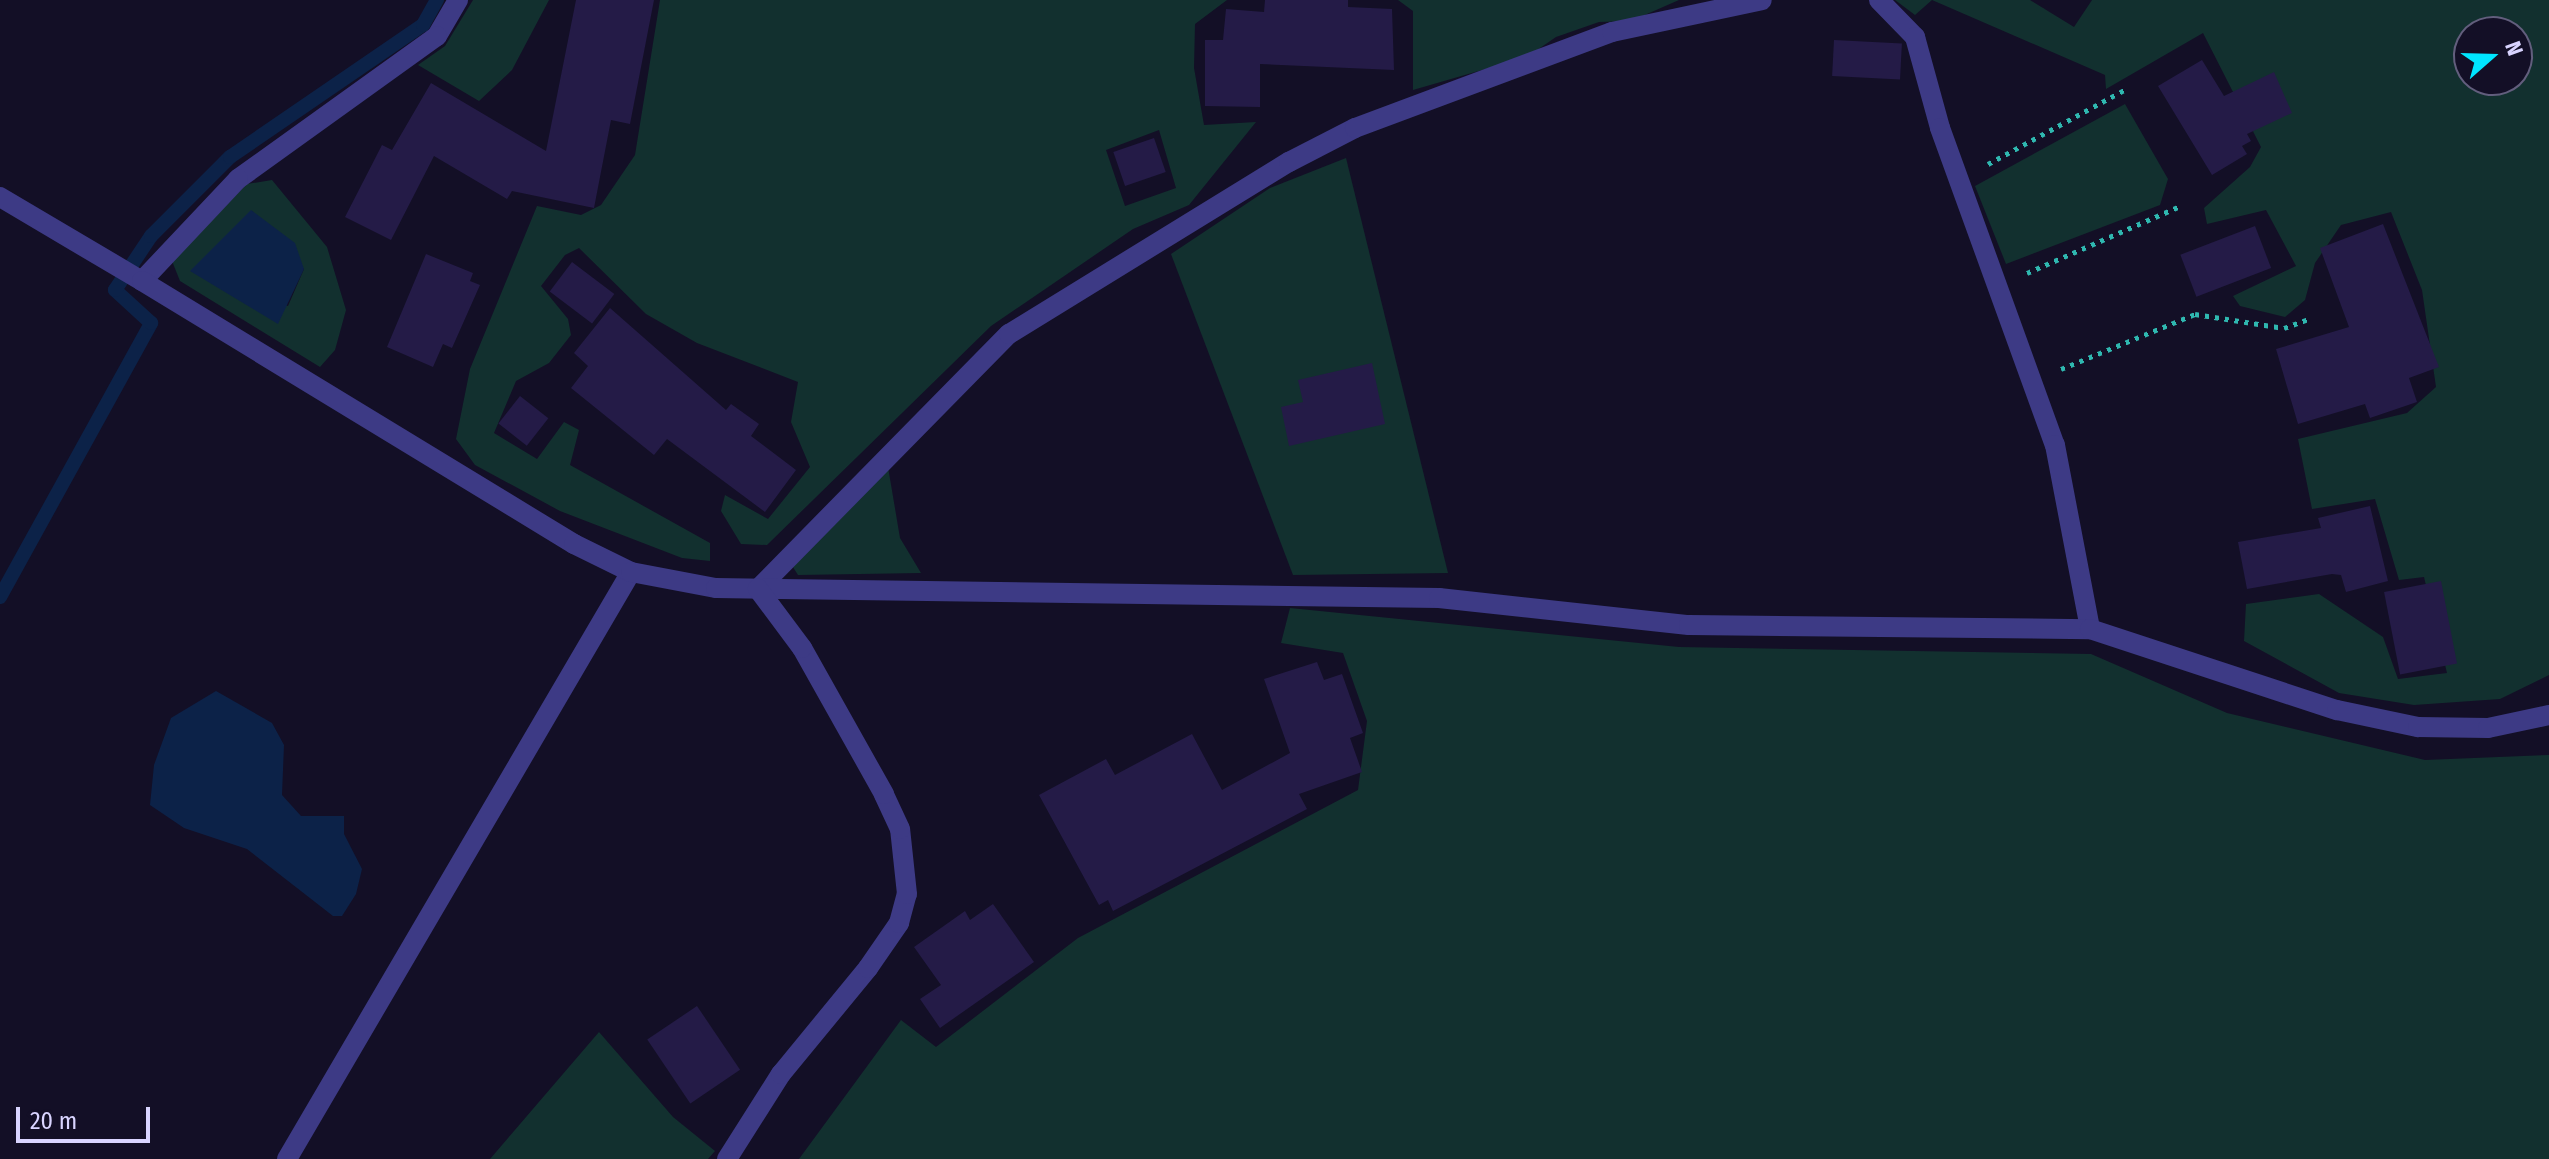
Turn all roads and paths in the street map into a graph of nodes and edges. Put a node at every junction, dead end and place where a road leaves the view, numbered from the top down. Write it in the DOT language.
graph roads {
  1 [pos="458,0"];
  2 [pos="1762,0"];
  3 [pos="1879,0"];
  4 [pos="2128,88"];
  5 [pos="1959,180"];
  6 [pos="0,197"];
  7 [pos="2180,206"];
  8 [pos="142,281"];
  9 [pos="1997,284"];
  10 [pos="2309,319"];
  11 [pos="2034,382"];
  12 [pos="631,572"];
  13 [pos="758,589"];
  14 [pos="2090,629"];
  15 [pos="2549,715"];
  16 [pos="287,1159"];
  17 [pos="727,1159"];
  1 -- 8 [label="street"];
  2 -- 13 [label="street"];
  3 -- 5 [label="street"];
  4 -- 5 [label="path"];
  5 -- 9 [label="street"];
  6 -- 8 [label="street"];
  7 -- 9 [label="path"];
  8 -- 12 [label="street"];
  9 -- 11 [label="street"];
  10 -- 11 [label="path"];
  11 -- 14 [label="street"];
  12 -- 13 [label="street"];
  12 -- 16 [label="street"];
  13 -- 14 [label="street"];
  13 -- 17 [label="street"];
  14 -- 15 [label="street"];
}
